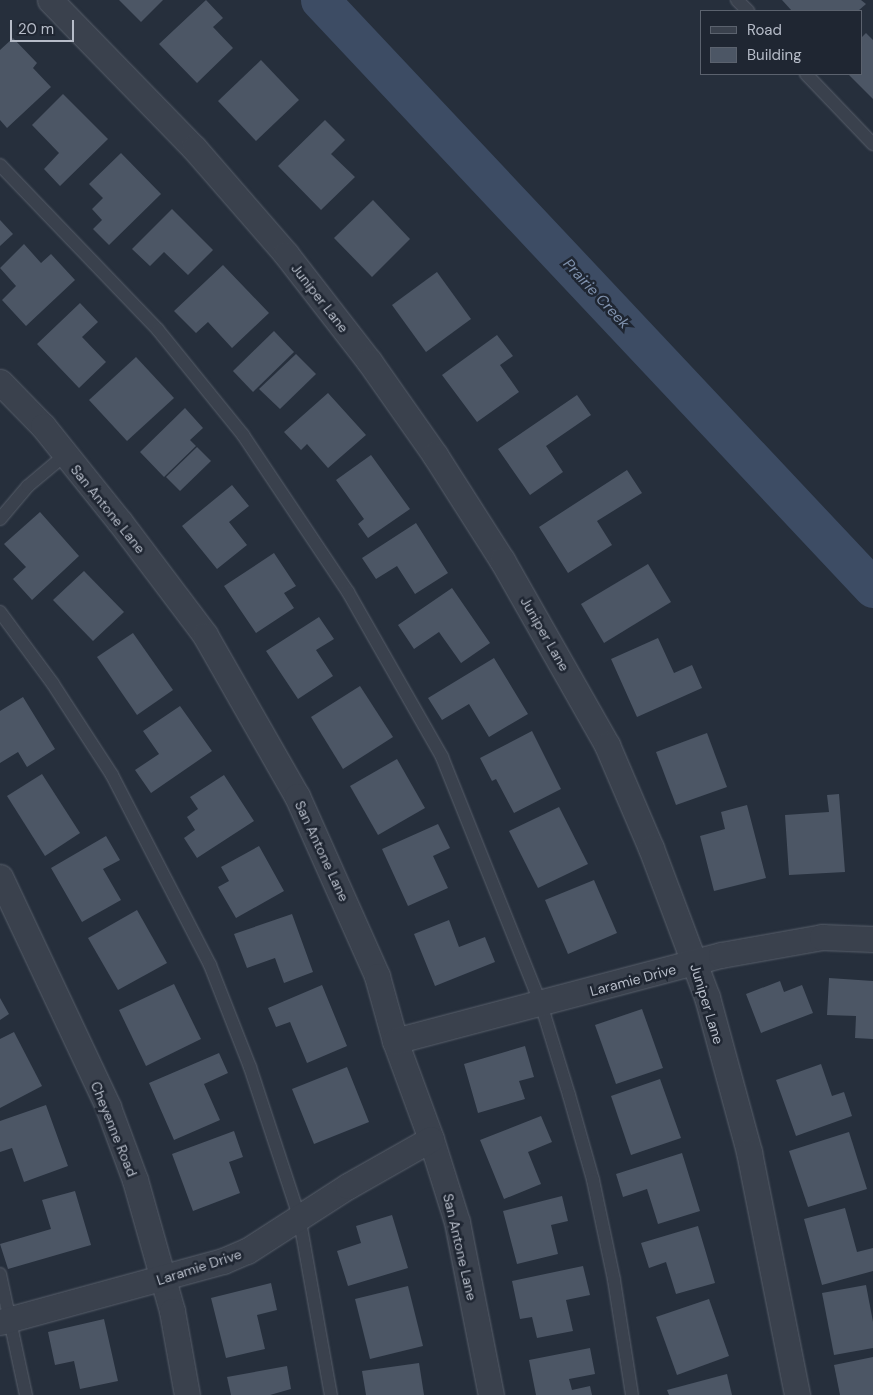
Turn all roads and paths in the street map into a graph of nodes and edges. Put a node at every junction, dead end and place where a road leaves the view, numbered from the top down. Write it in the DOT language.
graph roads {
  1 [pos="50,0"];
  2 [pos="737,0"];
  3 [pos="747,10"];
  4 [pos="807,75"];
  5 [pos="873,144"];
  6 [pos="0,165"];
  7 [pos="0,382"];
  8 [pos="65,455"];
  9 [pos="0,519"];
  10 [pos="0,612"];
  11 [pos="0,877"];
  12 [pos="873,939"];
  13 [pos="695,964"];
  14 [pos="541,1004"];
  15 [pos="395,1041"];
  16 [pos="431,1139"];
  17 [pos="299,1216"];
  18 [pos="0,1274"];
  19 [pos="162,1279"];
  20 [pos="5,1321"];
  21 [pos="26,1395"];
  22 [pos="188,1395"];
  23 [pos="331,1395"];
  24 [pos="491,1395"];
  25 [pos="632,1395"];
  26 [pos="797,1395"];
  1 -- 13 [label="street, Juniper Lane"];
  2 -- 3 [label="lane"];
  4 -- 5 [label="lane"];
  6 -- 14 [label="lane"];
  7 -- 8 [label="street, San Antone Lane"];
  8 -- 9 [label="lane"];
  8 -- 15 [label="street, San Antone Lane"];
  10 -- 17 [label="lane"];
  11 -- 19 [label="street, Cheyenne Road"];
  12 -- 13 [label="street, Laramie Drive"];
  13 -- 14 [label="street, Laramie Drive"];
  13 -- 26 [label="street, Juniper Lane"];
  14 -- 15 [label="street, Laramie Drive"];
  14 -- 25 [label="lane"];
  15 -- 16 [label="street, San Antone Lane"];
  16 -- 17 [label="street, Laramie Drive"];
  16 -- 24 [label="street, San Antone Lane"];
  17 -- 19 [label="street, Laramie Drive"];
  17 -- 23 [label="lane"];
  18 -- 20 [label="lane"];
  19 -- 20 [label="street, Laramie Drive"];
  19 -- 22 [label="street, Cheyenne Road"];
  20 -- 21 [label="lane"];
}
